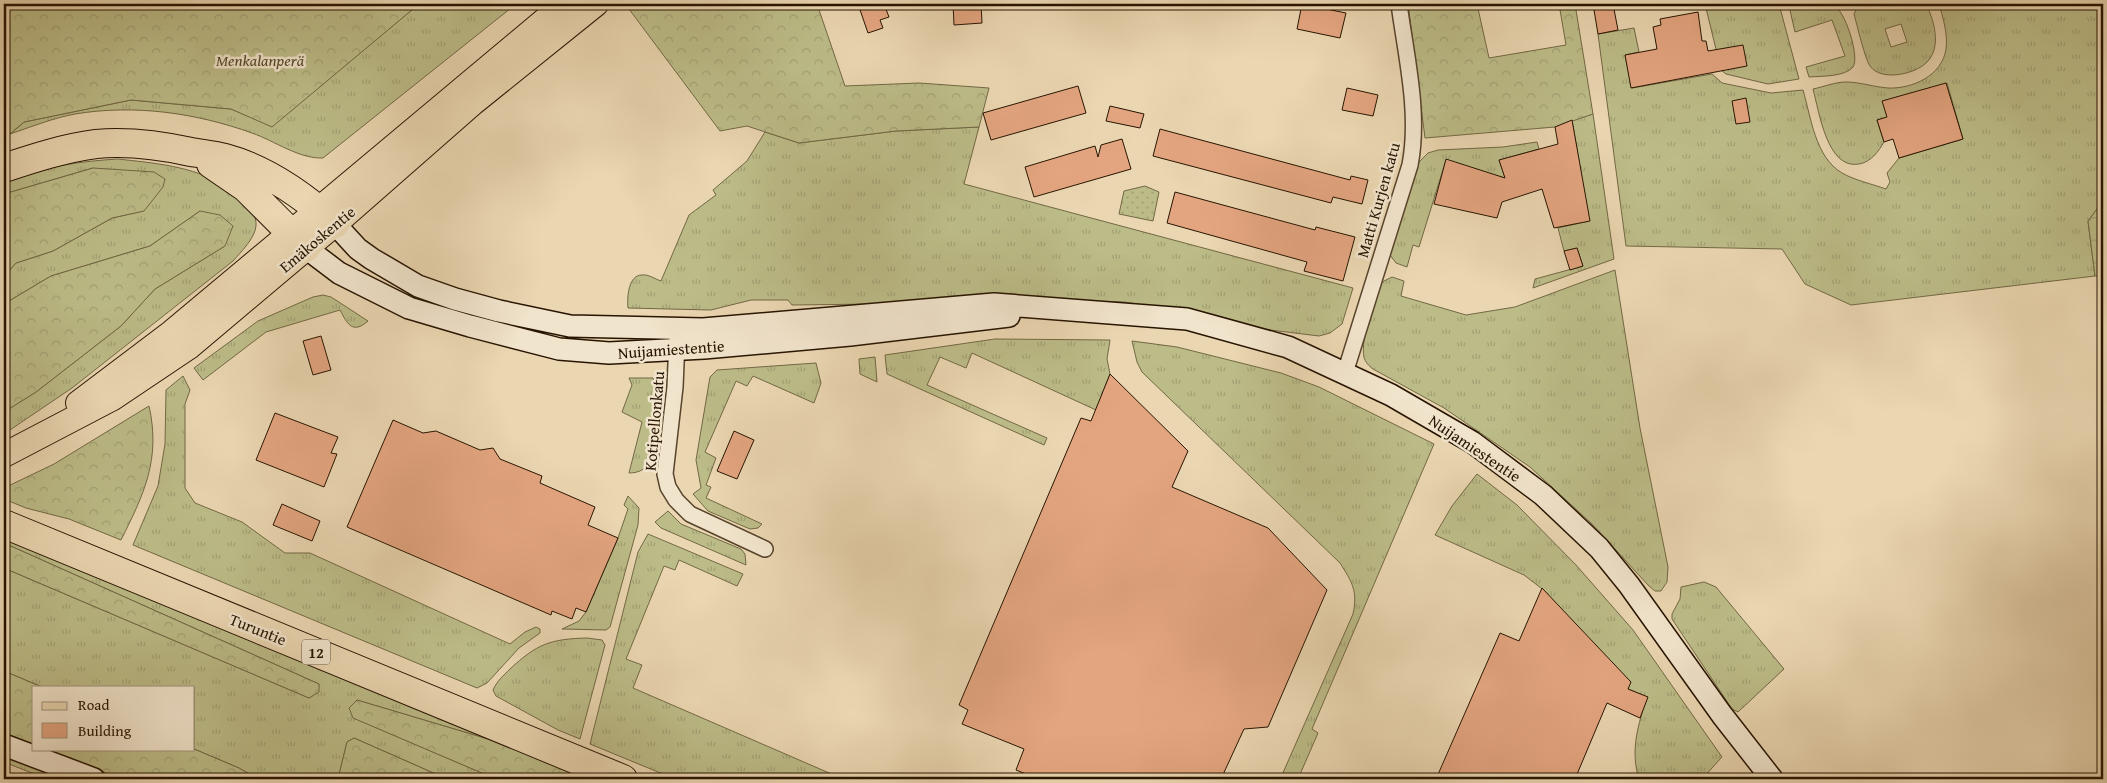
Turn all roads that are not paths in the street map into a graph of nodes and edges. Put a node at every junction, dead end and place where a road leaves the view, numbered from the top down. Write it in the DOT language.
graph roads {
  1 [pos="564,4"];
  2 [pos="596,4"];
  3 [pos="1399,4"];
  4 [pos="193,152"];
  5 [pos="4,168"];
  6 [pos="326,216"];
  7 [pos="298,241"];
  8 [pos="1056,308"];
  9 [pos="676,328"];
  10 [pos="677,350"];
  11 [pos="1345,373"];
  12 [pos="11,451"];
  13 [pos="6,525"];
  14 [pos="765,550"];
  15 [pos="4,745"];
  16 [pos="94,779"];
  17 [pos="623,779"];
  18 [pos="1772,779"];
  1 -- 6 [label="main road, Emäkoskentie"];
  2 -- 6 [label="main road, Emäkoskentie"];
  3 -- 11 [label="street, Matti Kurjen katu"];
  4 -- 5 [label="highway"];
  4 -- 6 [label="highway"];
  4 -- 7 [label="highway"];
  6 -- 7 [label="main road, Emäkoskentie"];
  6 -- 9 [label="main road, Nuijamiestentie"];
  7 -- 10 [label="main road, Nuijamiestentie"];
  7 -- 12 [label="main road, Emäkoskentie"];
  8 -- 9 [label="main road, Nuijamiestentie"];
  8 -- 10 [label="main road, Nuijamiestentie"];
  8 -- 11 [label="main road, Nuijamiestentie"];
  9 -- 10 [label="street, Kotipellonkatu"];
  10 -- 14 [label="street, Kotipellonkatu"];
  11 -- 18 [label="main road, Nuijamiestentie"];
  13 -- 17 [label="highway, Turuntie / 12"];
  15 -- 16 [label="main road"];
}
